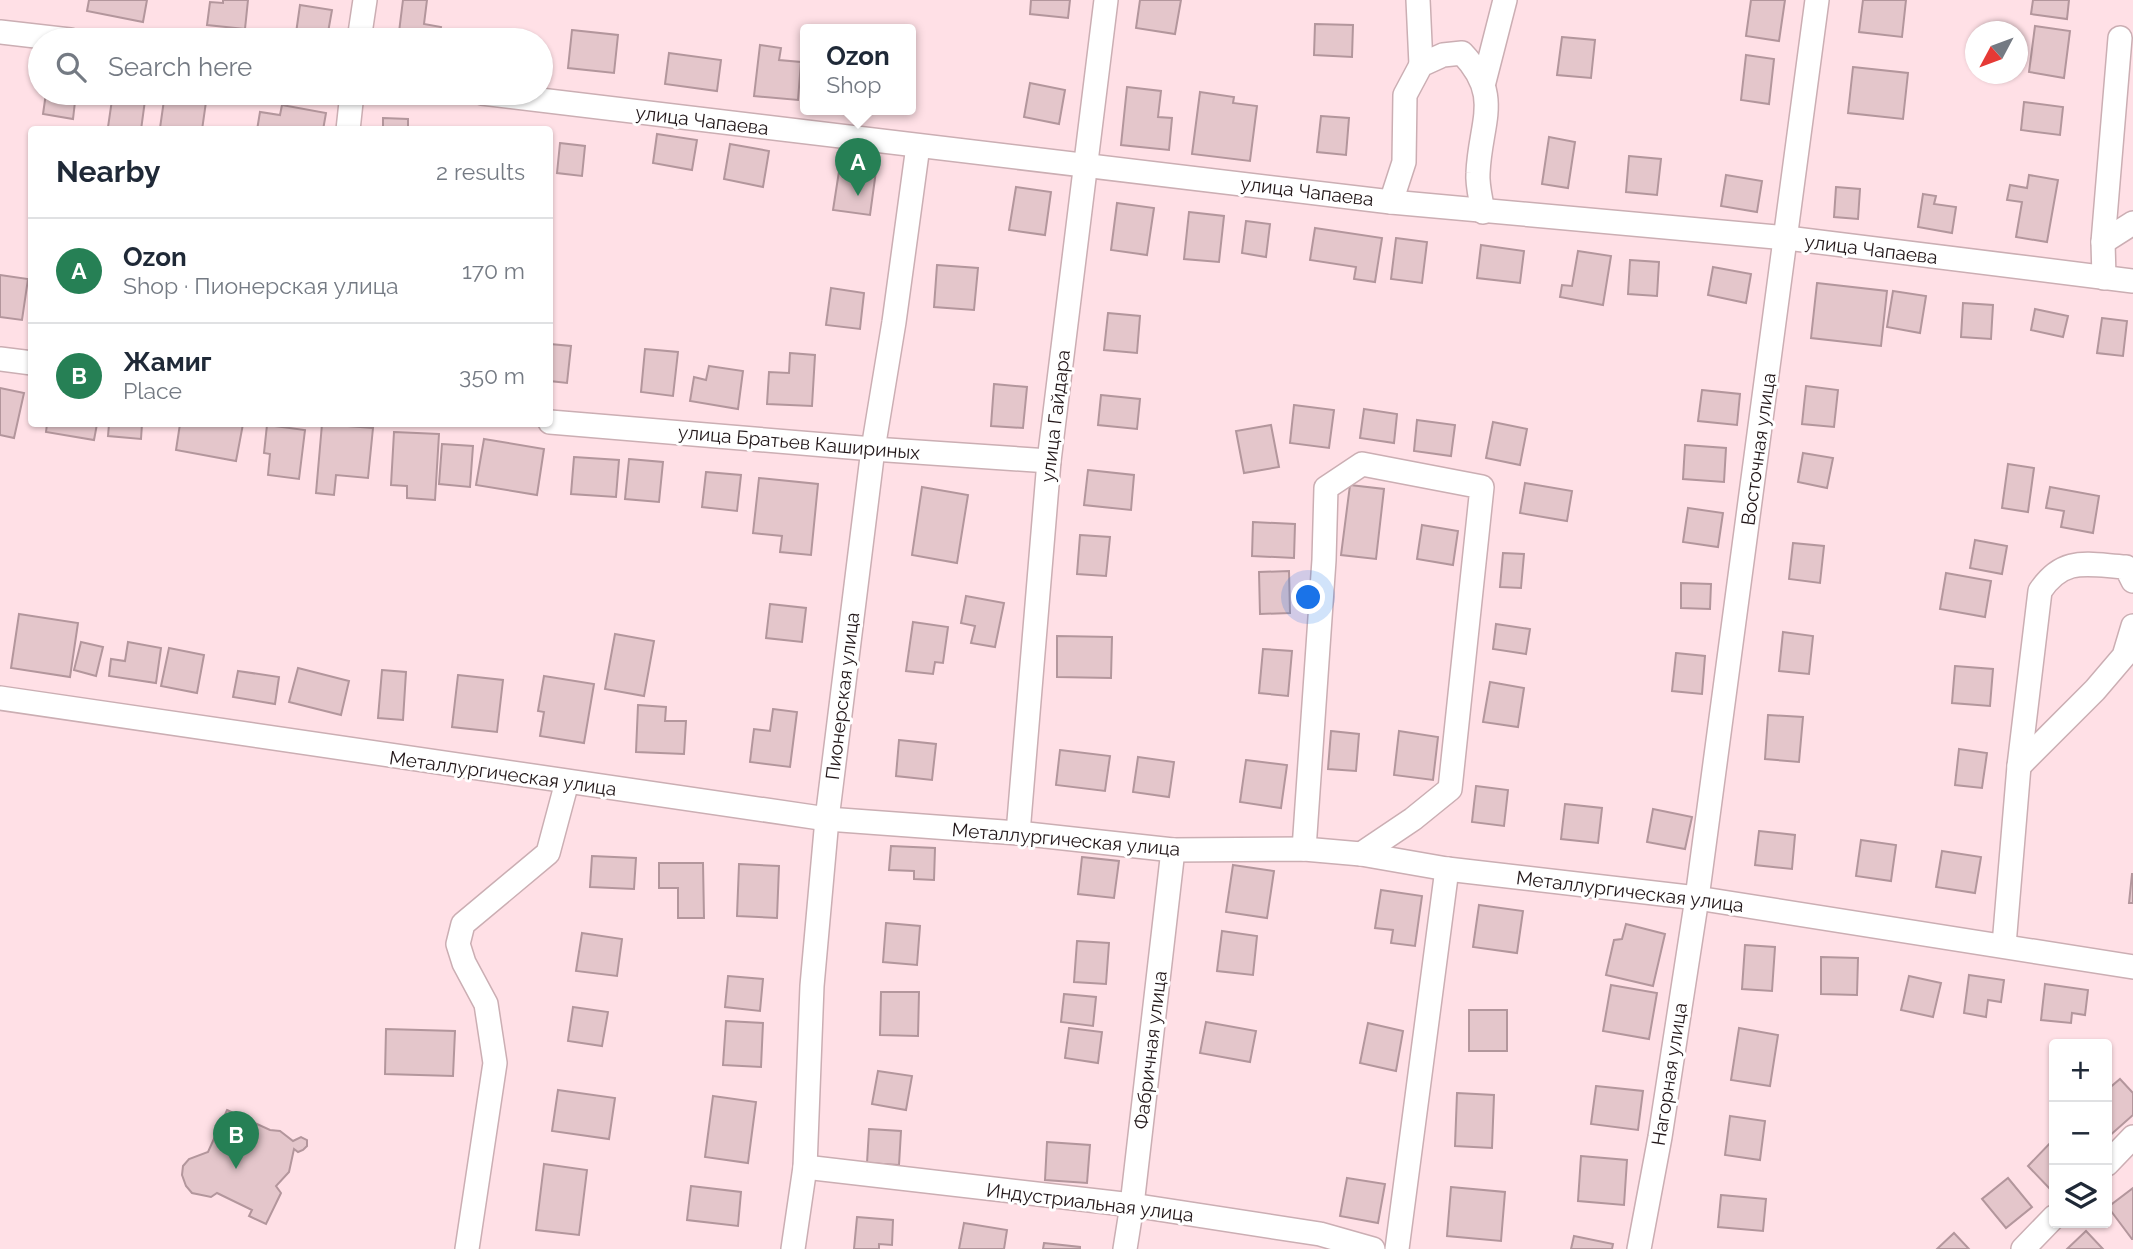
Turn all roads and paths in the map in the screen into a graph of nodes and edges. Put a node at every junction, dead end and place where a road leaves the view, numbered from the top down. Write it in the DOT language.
graph roads {
  1 [pos="365,0"];
  2 [pos="1106,0"];
  3 [pos="1418,0"];
  4 [pos="1505,0"];
  5 [pos="1817,0"];
  6 [pos="361,28"];
  7 [pos="0,32"];
  8 [pos="28,35"];
  9 [pos="2120,38"];
  10 [pos="1421,65"];
  11 [pos="1484,82"];
  12 [pos="553,102"];
  13 [pos="351,105"];
  14 [pos="348,126"];
  15 [pos="918,146"];
  16 [pos="1087,164"];
  17 [pos="1391,202"];
  18 [pos="1483,212"];
  19 [pos="2133,223"];
  20 [pos="1787,238"];
  21 [pos="2103,242"];
  22 [pos="2104,278"];
  23 [pos="2133,281"];
  24 [pos="0,359"];
  25 [pos="28,362"];
  26 [pos="553,422"];
  27 [pos="873,449"];
  28 [pos="1049,461"];
  29 [pos="2133,581"];
  30 [pos="2133,626"];
  31 [pos="0,698"];
  32 [pos="2019,766"];
  33 [pos="567,782"];
  34 [pos="827,819"];
  35 [pos="1018,833"];
  36 [pos="1304,849"];
  37 [pos="1173,850"];
  38 [pos="1361,854"];
  39 [pos="1447,869"];
  40 [pos="1697,898"];
  41 [pos="2004,945"];
  42 [pos="2133,967"];
  43 [pos="2133,1137"];
  44 [pos="2112,1159"];
  45 [pos="805,1167"];
  46 [pos="1132,1205"];
  47 [pos="2049,1222"];
  48 [pos="467,1249"];
  49 [pos="793,1249"];
  50 [pos="1125,1249"];
  51 [pos="1373,1249"];
  52 [pos="1397,1249"];
  53 [pos="1639,1249"];
  54 [pos="2024,1249"];
  1 -- 6 [label="street"];
  2 -- 16 [label="street, улица Гайдара"];
  3 -- 10 [label="street"];
  4 -- 11 [label="street"];
  5 -- 20 [label="street, Восточная улица"];
  7 -- 8 [label="street"];
  9 -- 21 [label="street"];
  10 -- 11 [label="street"];
  10 -- 17 [label="street"];
  11 -- 18 [label="street"];
  12 -- 15 [label="street, улица Чапаева"];
  13 -- 14 [label="street"];
  15 -- 16 [label="street, улица Чапаева"];
  15 -- 27 [label="street, Пионерская улица"];
  16 -- 17 [label="street, улица Чапаева"];
  16 -- 28 [label="street, улица Гайдара"];
  17 -- 18 [label="street, улица Чапаева"];
  18 -- 20 [label="street, улица Чапаева"];
  19 -- 21 [label="street"];
  20 -- 22 [label="street, улица Чапаева"];
  20 -- 40 [label="street, Восточная улица"];
  21 -- 22 [label="street"];
  22 -- 23 [label="street, улица Чапаева"];
  24 -- 25 [label="street"];
  26 -- 27 [label="street, улица Братьев Кашириных"];
  27 -- 28 [label="street, улица Братьев Кашириных"];
  27 -- 34 [label="street, Пионерская улица"];
  28 -- 35 [label="street, улица Гайдара"];
  29 -- 32 [label="street"];
  30 -- 32 [label="street"];
  31 -- 33 [label="street, Металлургическая улица"];
  32 -- 41 [label="street"];
  33 -- 34 [label="street, Металлургическая улица"];
  33 -- 48 [label="street"];
  34 -- 35 [label="street, Металлургическая улица"];
  34 -- 45 [label="street, Пионерская улица"];
  35 -- 37 [label="street, Металлургическая улица"];
  36 -- 37 [label="street, Металлургическая улица"];
  36 -- 38 [label="street, Металлургическая улица"];
  36 -- 38 [label="street"];
  37 -- 46 [label="street, Фабричная улица"];
  38 -- 39 [label="street, Металлургическая улица"];
  39 -- 40 [label="street, Металлургическая улица"];
  39 -- 52 [label="street"];
  40 -- 41 [label="street, Металлургическая улица"];
  40 -- 53 [label="street, Нагорная улица"];
  41 -- 42 [label="street, Металлургическая улица"];
  43 -- 44 [label="street"];
  45 -- 46 [label="street, Индустриальная улица"];
  45 -- 49 [label="street, Пионерская улица"];
  46 -- 50 [label="street, Фабричная улица"];
  46 -- 51 [label="street, Индустриальная улица"];
  47 -- 54 [label="street"];
}
